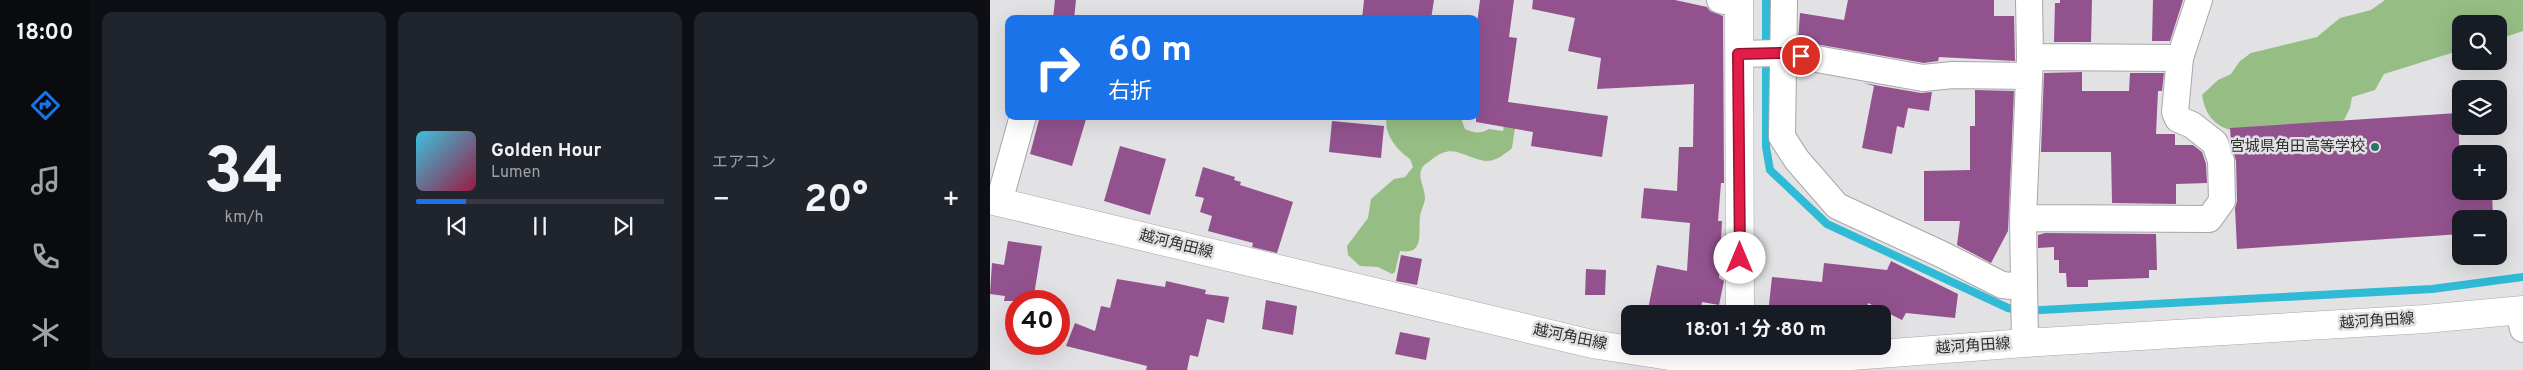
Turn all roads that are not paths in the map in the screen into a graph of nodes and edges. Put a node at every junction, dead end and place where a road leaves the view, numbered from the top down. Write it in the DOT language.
graph roads {
  1 [pos="1784,0"];
  2 [pos="2029,0"];
  3 [pos="2199,0"];
  4 [pos="1733,2"];
  5 [pos="1783,53"];
  6 [pos="1738,54"];
  7 [pos="2180,58"];
  8 [pos="2030,67"];
  9 [pos="1021,120"];
  10 [pos="994,201"];
  11 [pos="2023,218"];
  12 [pos="2023,287"];
  13 [pos="1740,305"];
  14 [pos="2522,316"];
  15 [pos="2025,343"];
  16 [pos="1746,360"];
  1 -- 5 [label="street"];
  2 -- 8 [label="street"];
  3 -- 7 [label="street"];
  4 -- 6 [label="main road"];
  5 -- 6 [label="street"];
  5 -- 8 [label="street"];
  5 -- 12 [label="street"];
  6 -- 13 [label="main road"];
  7 -- 8 [label="street"];
  7 -- 11 [label="street"];
  8 -- 11 [label="street"];
  9 -- 10 [label="street"];
  10 -- 16 [label="main road, 越河角田線"];
  11 -- 12 [label="street"];
  12 -- 15 [label="street"];
  14 -- 15 [label="main road, 越河角田線"];
  15 -- 16 [label="main road, 越河角田線"];
}
